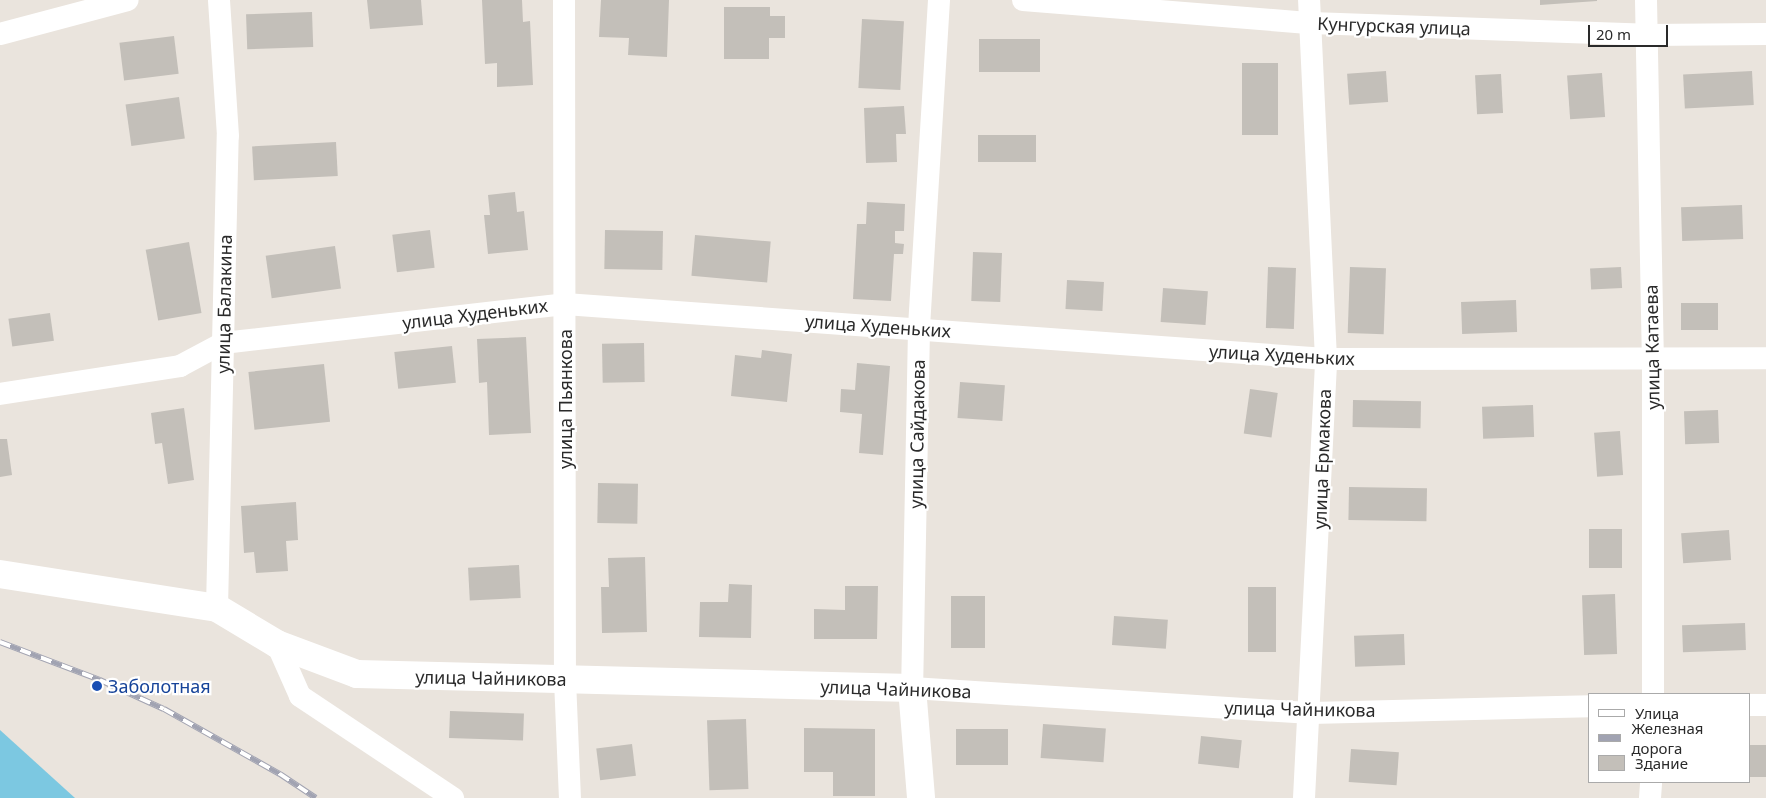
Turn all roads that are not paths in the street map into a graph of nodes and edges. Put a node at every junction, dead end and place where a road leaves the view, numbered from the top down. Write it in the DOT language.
graph roads {
  1 [pos="128,0"];
  2 [pos="219,0"];
  3 [pos="564,0"];
  4 [pos="939,0"];
  5 [pos="1023,0"];
  6 [pos="1309,0"];
  7 [pos="1646,0"];
  8 [pos="1311,23"];
  9 [pos="0,34"];
  10 [pos="1766,34"];
  11 [pos="1647,35"];
  12 [pos="564,304"];
  13 [pos="919,329"];
  14 [pos="223,343"];
  15 [pos="1653,356"];
  16 [pos="1766,358"];
  17 [pos="1326,360"];
  18 [pos="0,394"];
  19 [pos="0,574"];
  20 [pos="217,608"];
  21 [pos="277,644"];
  22 [pos="564,680"];
  23 [pos="912,688"];
  24 [pos="1653,693"];
  25 [pos="1751,705"];
  26 [pos="1766,705"];
  27 [pos="1588,706"];
  28 [pos="1311,712"];
  29 [pos="1651,783"];
  30 [pos="452,798"];
  31 [pos="570,798"];
  32 [pos="921,798"];
  33 [pos="1304,798"];
  34 [pos="1650,798"];
  1 -- 9 [label="street"];
  2 -- 14 [label="street, улица Балакина"];
  3 -- 12 [label="street, улица Пьянкова"];
  4 -- 13 [label="street, улица Сайдакова"];
  5 -- 8 [label="street, Кунгурская улица"];
  6 -- 8 [label="street, улица Ермакова"];
  7 -- 11 [label="street, улица Катаева"];
  8 -- 11 [label="street, Кунгурская улица"];
  8 -- 17 [label="street, улица Ермакова"];
  10 -- 11 [label="street, Кунгурская улица"];
  11 -- 15 [label="street, улица Катаева"];
  12 -- 13 [label="street, улица Худеньких"];
  12 -- 14 [label="street, улица Худеньких"];
  12 -- 22 [label="street, улица Пьянкова"];
  13 -- 17 [label="street, улица Худеньких"];
  13 -- 23 [label="street, улица Сайдакова"];
  14 -- 18 [label="street, улица Худеньких"];
  14 -- 20 [label="street, улица Балакина"];
  15 -- 16 [label="street, улица Худеньких"];
  15 -- 17 [label="street, улица Худеньких"];
  15 -- 24 [label="street, улица Катаева"];
  17 -- 28 [label="street, улица Ермакова"];
  19 -- 20 [label="street"];
  20 -- 21 [label="street, улица Чайникова"];
  21 -- 22 [label="street, улица Чайникова"];
  21 -- 30 [label="street"];
  22 -- 23 [label="street, улица Чайникова"];
  22 -- 31 [label="street, улица Пьянкова"];
  23 -- 28 [label="street, улица Чайникова"];
  23 -- 32 [label="street"];
  25 -- 26 [label="street"];
  27 -- 28 [label="street, улица Чайникова"];
  28 -- 33 [label="street, улица Ермакова"];
  29 -- 34 [label="street"];
}
